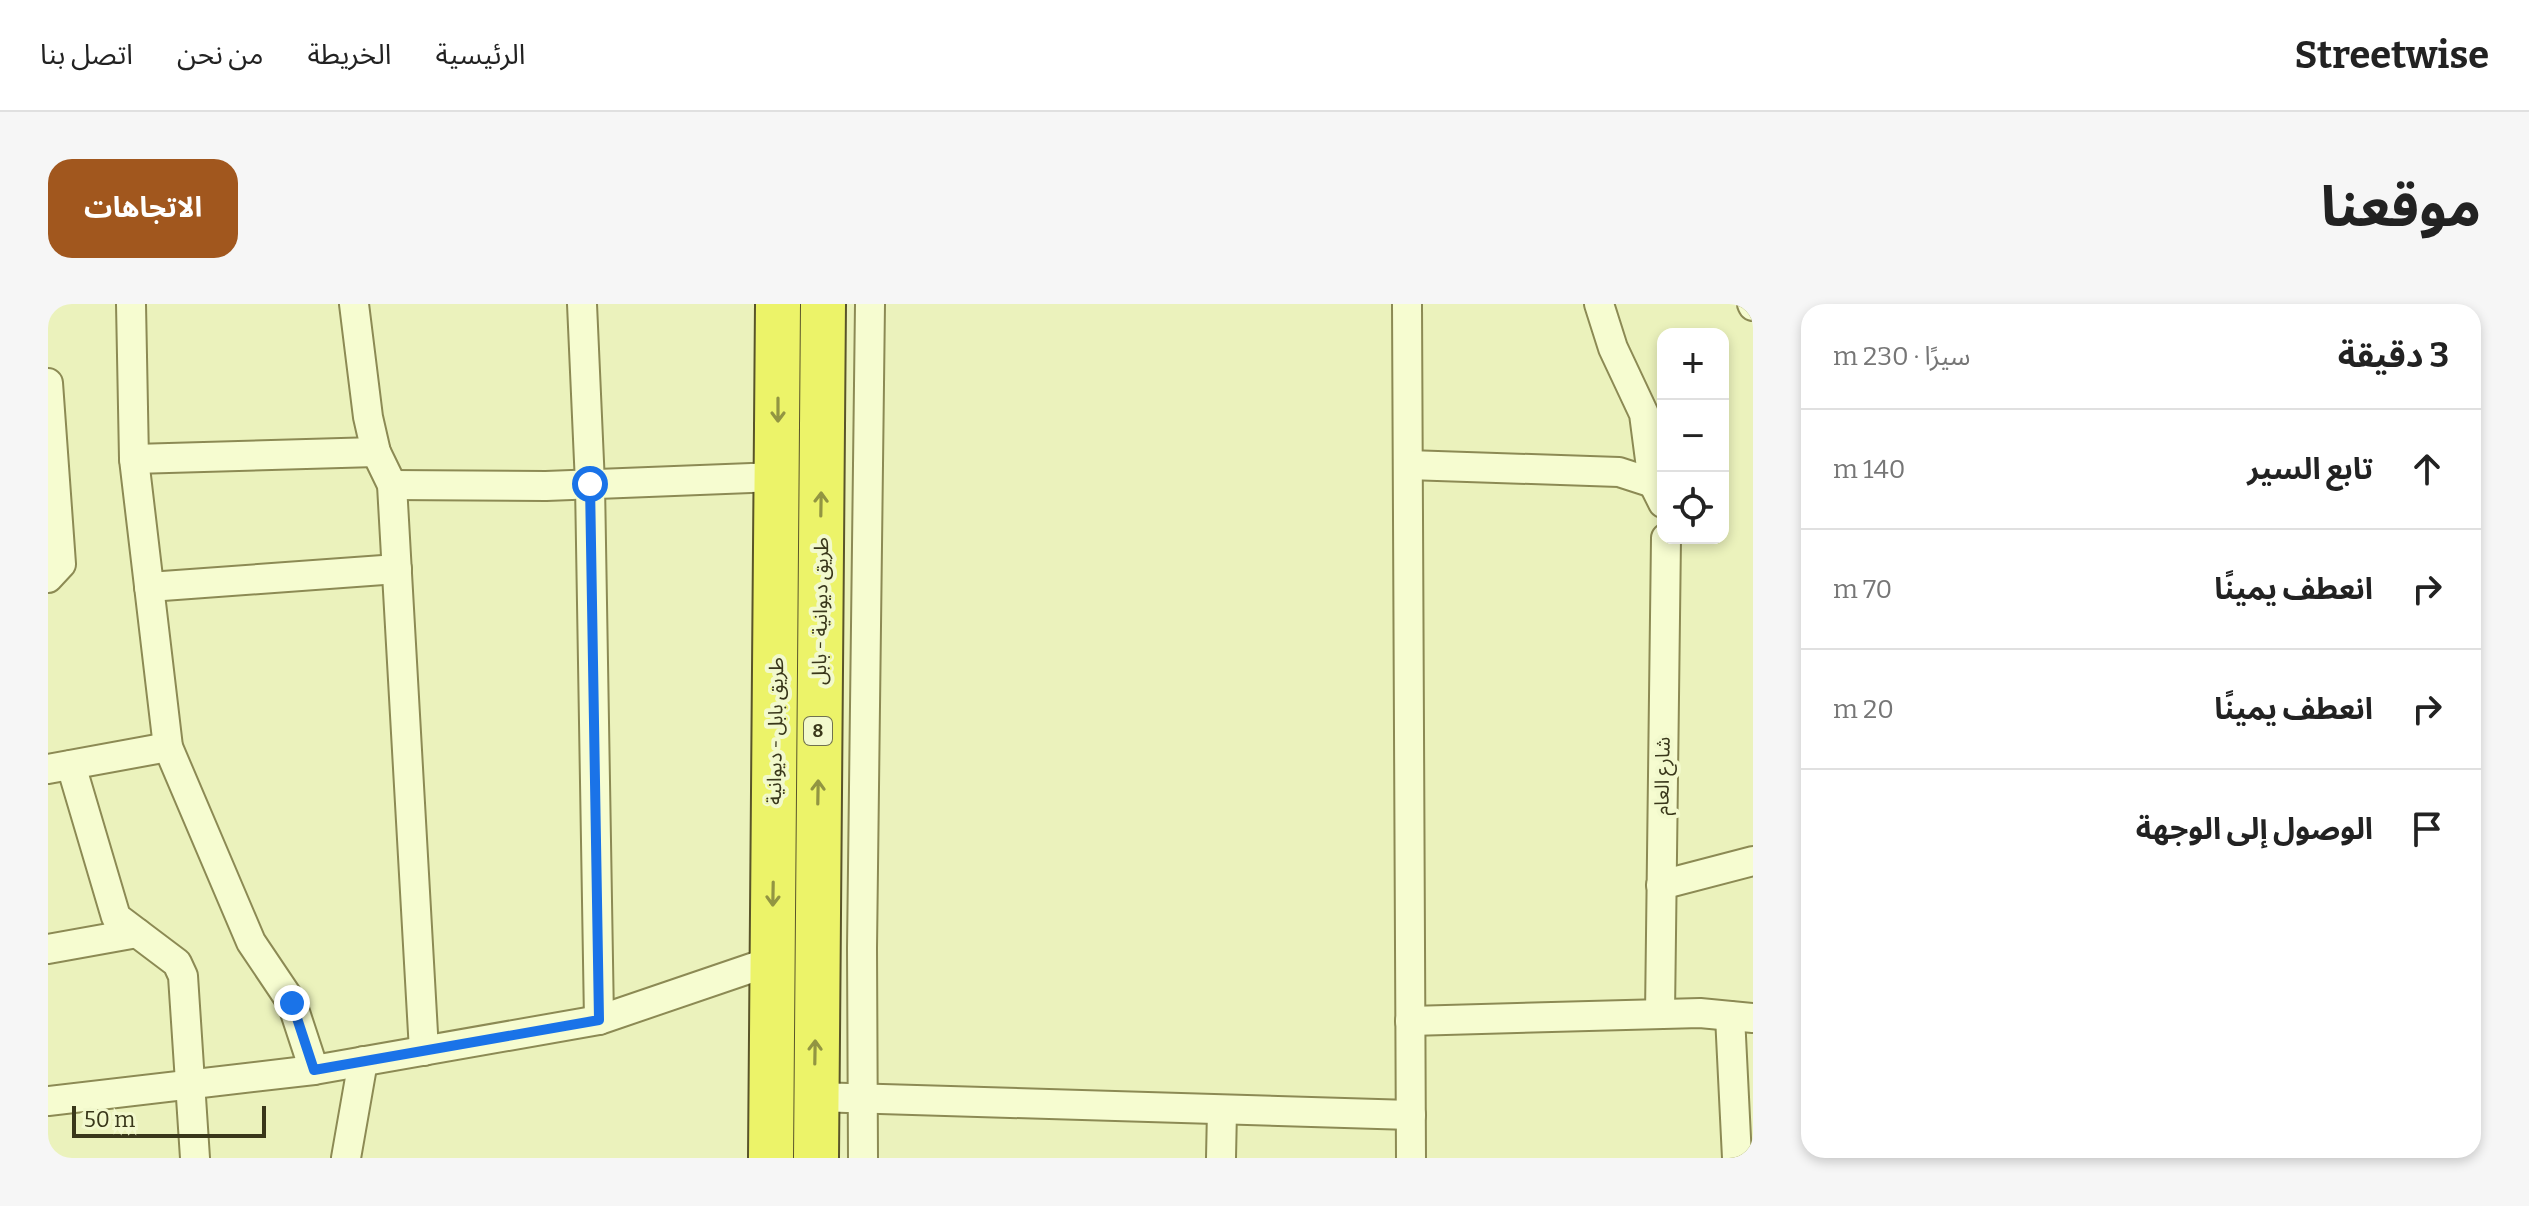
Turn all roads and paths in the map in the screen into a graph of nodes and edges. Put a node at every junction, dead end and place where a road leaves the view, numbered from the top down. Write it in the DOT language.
graph roads {
  1 [pos="131,304"];
  2 [pos="354,304"];
  3 [pos="582,304"];
  4 [pos="780,304"];
  5 [pos="823,304"];
  6 [pos="870,304"];
  7 [pos="1407,304"];
  8 [pos="1599,304"];
  9 [pos="822,351"];
  10 [pos="778,356"];
  11 [pos="49,398"];
  12 [pos="376,452"];
  13 [pos="134,459"];
  14 [pos="1408,465"];
  15 [pos="778,477"];
  16 [pos="590,484"];
  17 [pos="392,485"];
  18 [pos="1657,487"];
  19 [pos="1657,492"];
  20 [pos="1666,544"];
  21 [pos="397,569"];
  22 [pos="48,578"];
  23 [pos="149,587"];
  24 [pos="168,747"];
  25 [pos="59,767"];
  26 [pos="1753,861"];
  27 [pos="1661,885"];
  28 [pos="137,933"];
  29 [pos="48,949"];
  30 [pos="772,961"];
  31 [pos="1660,1014"];
  32 [pos="1741,1017"];
  33 [pos="599,1020"];
  34 [pos="1410,1021"];
  35 [pos="424,1051"];
  36 [pos="363,1061"];
  37 [pos="314,1070"];
  38 [pos="192,1086"];
  39 [pos="815,1097"];
  40 [pos="863,1099"];
  41 [pos="48,1101"];
  42 [pos="1222,1110"];
  43 [pos="1411,1115"];
  44 [pos="195,1158"];
  45 [pos="346,1158"];
  46 [pos="771,1158"];
  47 [pos="816,1158"];
  48 [pos="863,1158"];
  49 [pos="1221,1158"];
  50 [pos="1411,1158"];
  51 [pos="1737,1158"];
  1 -- 13 [label="street"];
  2 -- 12 [label="street"];
  3 -- 16 [label="street"];
  4 -- 5 [label="highway"];
  4 -- 10 [label="highway, طريق بابل - ديوانية / 8"];
  5 -- 9 [label="highway, طريق ديوانية - بابل / 8"];
  6 -- 40 [label="street"];
  7 -- 14 [label="street"];
  8 -- 18 [label="street"];
  9 -- 10 [label="highway"];
  39 -- 9 [label="highway, طريق ديوانية - بابل / 8, one-way"];
  10 -- 15 [label="highway, طريق بابل - ديوانية / 8, one-way"];
  11 -- 22 [label="street"];
  12 -- 13 [label="street"];
  12 -- 17 [label="street"];
  13 -- 23 [label="street"];
  14 -- 19 [label="street"];
  14 -- 34 [label="street"];
  15 -- 16 [label="street"];
  15 -- 30 [label="highway, طريق بابل - ديوانية / 8, one-way"];
  16 -- 17 [label="street"];
  16 -- 33 [label="street"];
  17 -- 21 [label="street"];
  20 -- 27 [label="street, شارع العام"];
  21 -- 23 [label="street"];
  21 -- 35 [label="street"];
  23 -- 24 [label="street"];
  24 -- 25 [label="street"];
  24 -- 37 [label="street"];
  25 -- 28 [label="street"];
  26 -- 27 [label="street"];
  27 -- 31 [label="street, شارع العام"];
  28 -- 29 [label="street"];
  28 -- 38 [label="street"];
  30 -- 33 [label="street"];
  30 -- 46 [label="highway, طريق بابل - ديوانية / 8"];
  31 -- 32 [label="street"];
  31 -- 34 [label="street"];
  32 -- 51 [label="street"];
  33 -- 35 [label="street"];
  34 -- 43 [label="street"];
  35 -- 36 [label="street"];
  36 -- 37 [label="street"];
  36 -- 45 [label="street"];
  37 -- 38 [label="street"];
  38 -- 41 [label="street"];
  38 -- 44 [label="street"];
  39 -- 40 [label="street"];
  39 -- 47 [label="highway, طريق ديوانية - بابل / 8"];
  40 -- 42 [label="street"];
  40 -- 48 [label="street"];
  42 -- 43 [label="street"];
  42 -- 49 [label="street"];
  43 -- 50 [label="street"];
}
